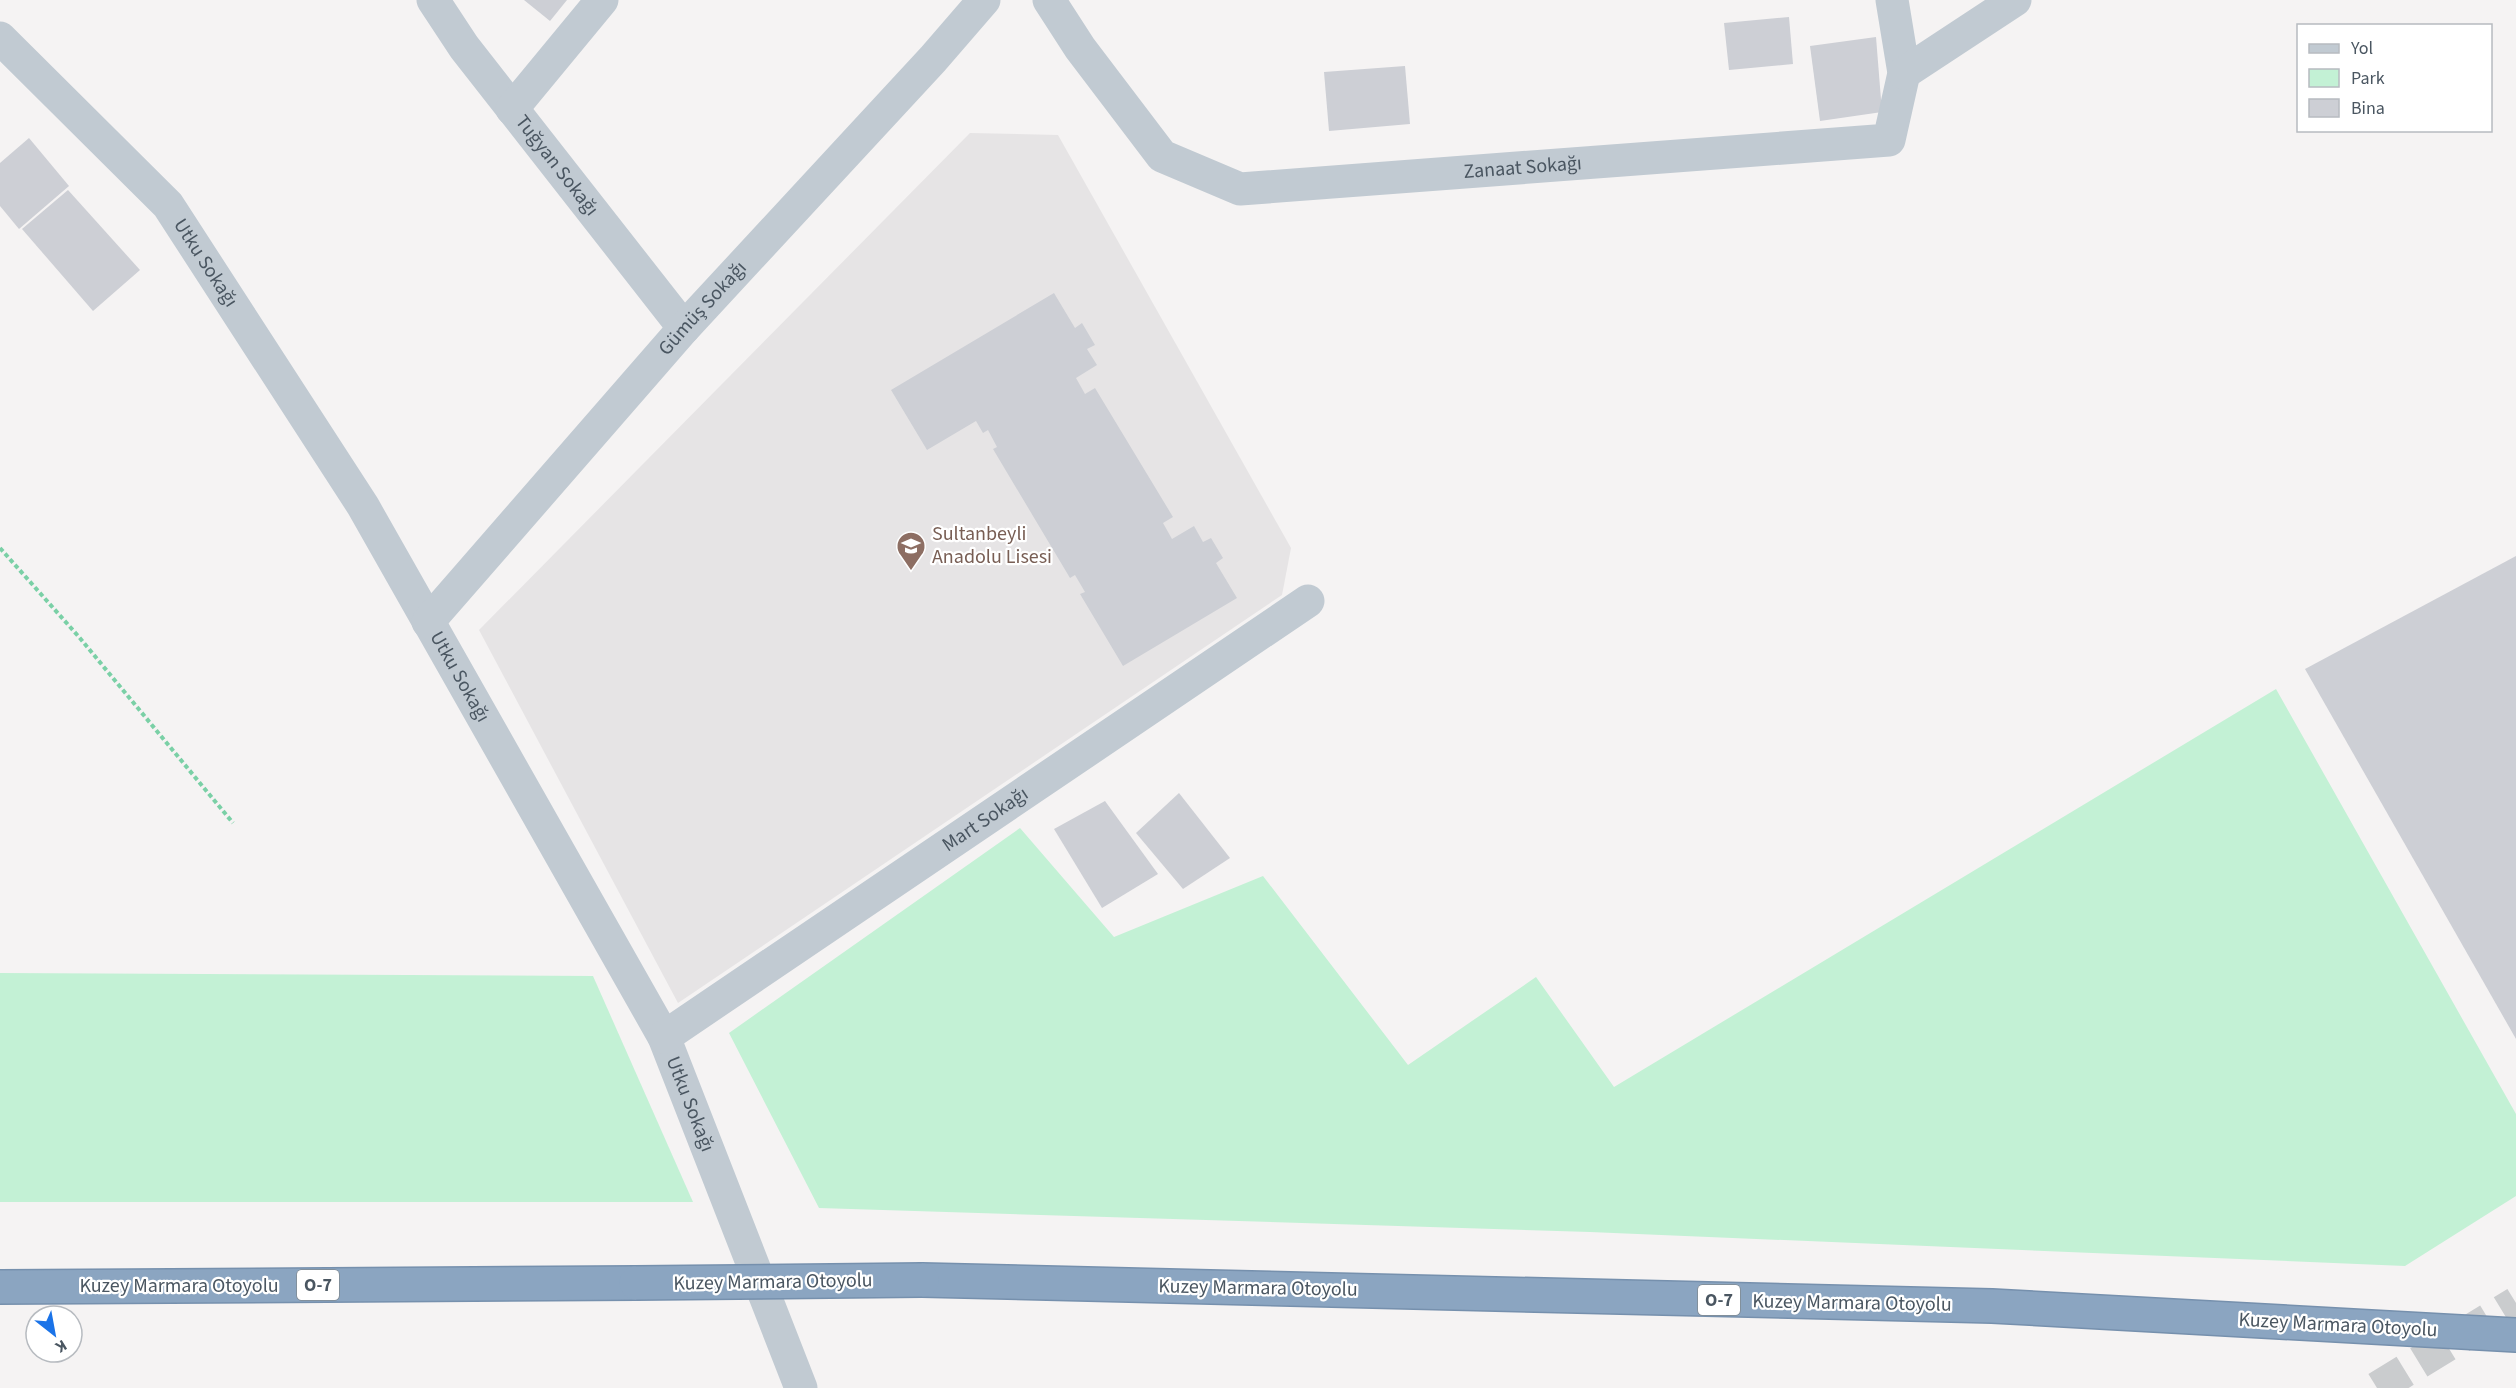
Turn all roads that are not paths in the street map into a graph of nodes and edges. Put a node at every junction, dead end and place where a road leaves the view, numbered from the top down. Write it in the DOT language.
graph roads {
  1 [pos="433,0"];
  2 [pos="602,0"];
  3 [pos="984,0"];
  4 [pos="1049,0"];
  5 [pos="1892,0"];
  6 [pos="2014,0"];
  7 [pos="0,38"];
  8 [pos="1904,73"];
  9 [pos="512,109"];
  10 [pos="684,328"];
  11 [pos="1308,601"];
  12 [pos="428,622"];
  13 [pos="664,1037"];
  14 [pos="0,1287"];
  15 [pos="2516,1335"];
  16 [pos="801,1388"];
  1 -- 9 [label="street, Tuğyan Sokağı"];
  2 -- 9 [label="street"];
  3 -- 10 [label="street, Gümüş Sokağı"];
  4 -- 8 [label="street, Zanaat Sokağı"];
  5 -- 8 [label="street"];
  6 -- 8 [label="street"];
  7 -- 12 [label="street, Utku Sokağı"];
  9 -- 10 [label="street, Tuğyan Sokağı"];
  10 -- 12 [label="street, Gümüş Sokağı"];
  11 -- 13 [label="street, Mart Sokağı"];
  12 -- 13 [label="street, Utku Sokağı"];
  13 -- 16 [label="street, Utku Sokağı"];
  14 -- 15 [label="highway, Kuzey Marmara Otoyolu / O-7, bridge"];
}
